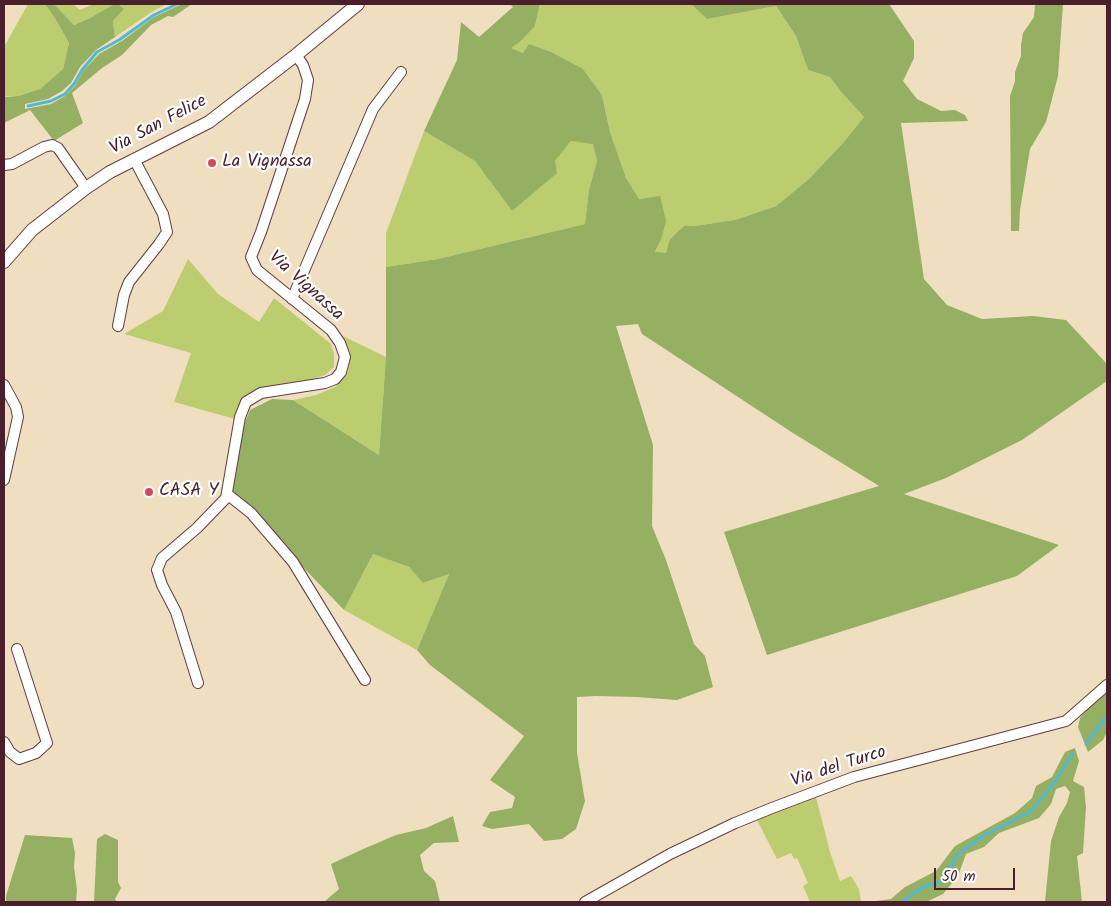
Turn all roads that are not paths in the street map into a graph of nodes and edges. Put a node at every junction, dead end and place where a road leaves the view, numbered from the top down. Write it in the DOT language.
graph roads {
  1 [pos="358,4"];
  2 [pos="296,55"];
  3 [pos="401,72"];
  4 [pos="134,159"];
  5 [pos="4,165"];
  6 [pos="86,188"];
  7 [pos="4,262"];
  8 [pos="292,299"];
  9 [pos="118,326"];
  10 [pos="4,385"];
  11 [pos="4,480"];
  12 [pos="226,494"];
  13 [pos="17,649"];
  14 [pos="364,680"];
  15 [pos="198,683"];
  16 [pos="1107,685"];
  17 [pos="4,742"];
  18 [pos="585,902"];
  1 -- 2 [label="street, Via San Felice"];
  2 -- 4 [label="street, Via San Felice"];
  2 -- 8 [label="street, Via Vignassa"];
  3 -- 8 [label="street"];
  4 -- 6 [label="street, Via San Felice"];
  4 -- 9 [label="street"];
  5 -- 6 [label="street"];
  6 -- 7 [label="street, Via San Felice"];
  8 -- 12 [label="street, Via Vignassa"];
  10 -- 11 [label="street"];
  12 -- 14 [label="street"];
  12 -- 15 [label="street, Via Vignassa"];
  13 -- 17 [label="street"];
  16 -- 18 [label="street, Via del Turco"];
}
